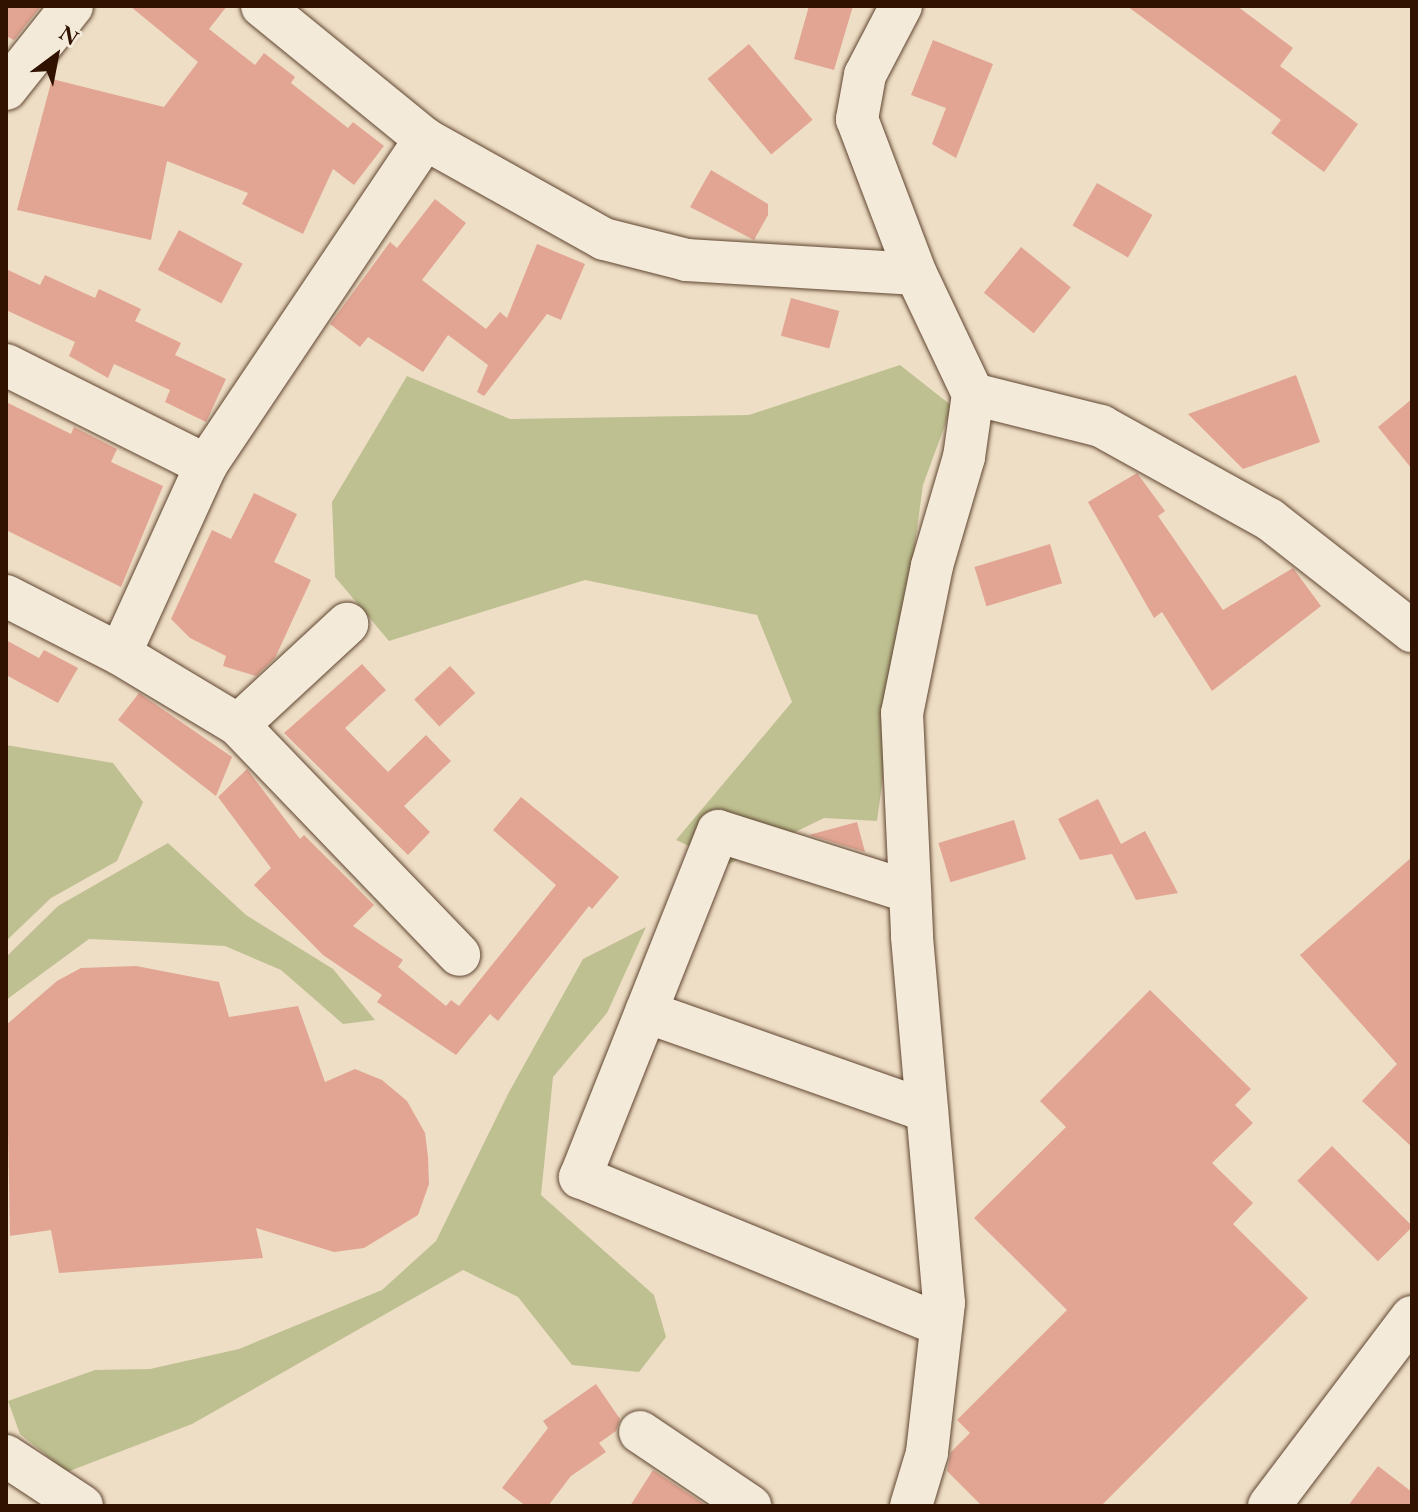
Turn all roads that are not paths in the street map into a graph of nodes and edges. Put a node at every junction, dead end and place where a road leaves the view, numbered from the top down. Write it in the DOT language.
graph roads {
  1 [pos="72,6"];
  2 [pos="262,6"];
  3 [pos="890,10"];
  4 [pos="6,89"];
  5 [pos="425,139"];
  6 [pos="916,274"];
  7 [pos="6,365"];
  8 [pos="973,394"];
  9 [pos="206,465"];
  10 [pos="6,596"];
  11 [pos="347,624"];
  12 [pos="1412,631"];
  13 [pos="120,654"];
  14 [pos="238,725"];
  15 [pos="910,892"];
  16 [pos="459,955"];
  17 [pos="646,1012"];
  18 [pos="927,1111"];
  19 [pos="1412,1317"];
  20 [pos="941,1325"];
  21 [pos="640,1432"];
  22 [pos="6,1456"];
  23 [pos="82,1506"];
  24 [pos="750,1506"];
  25 [pos="911,1506"];
  26 [pos="1269,1506"];
  1 -- 4 [label="street"];
  2 -- 5 [label="street"];
  3 -- 6 [label="street"];
  5 -- 6 [label="street"];
  5 -- 9 [label="street"];
  6 -- 8 [label="street"];
  7 -- 9 [label="street"];
  8 -- 12 [label="street"];
  8 -- 15 [label="street"];
  9 -- 13 [label="street"];
  10 -- 13 [label="street"];
  11 -- 14 [label="street"];
  13 -- 14 [label="street"];
  14 -- 16 [label="street"];
  15 -- 17 [label="street"];
  15 -- 18 [label="street"];
  17 -- 18 [label="street"];
  17 -- 20 [label="street"];
  18 -- 20 [label="street"];
  19 -- 26 [label="street"];
  20 -- 25 [label="street"];
  21 -- 24 [label="street"];
  22 -- 23 [label="street"];
}
